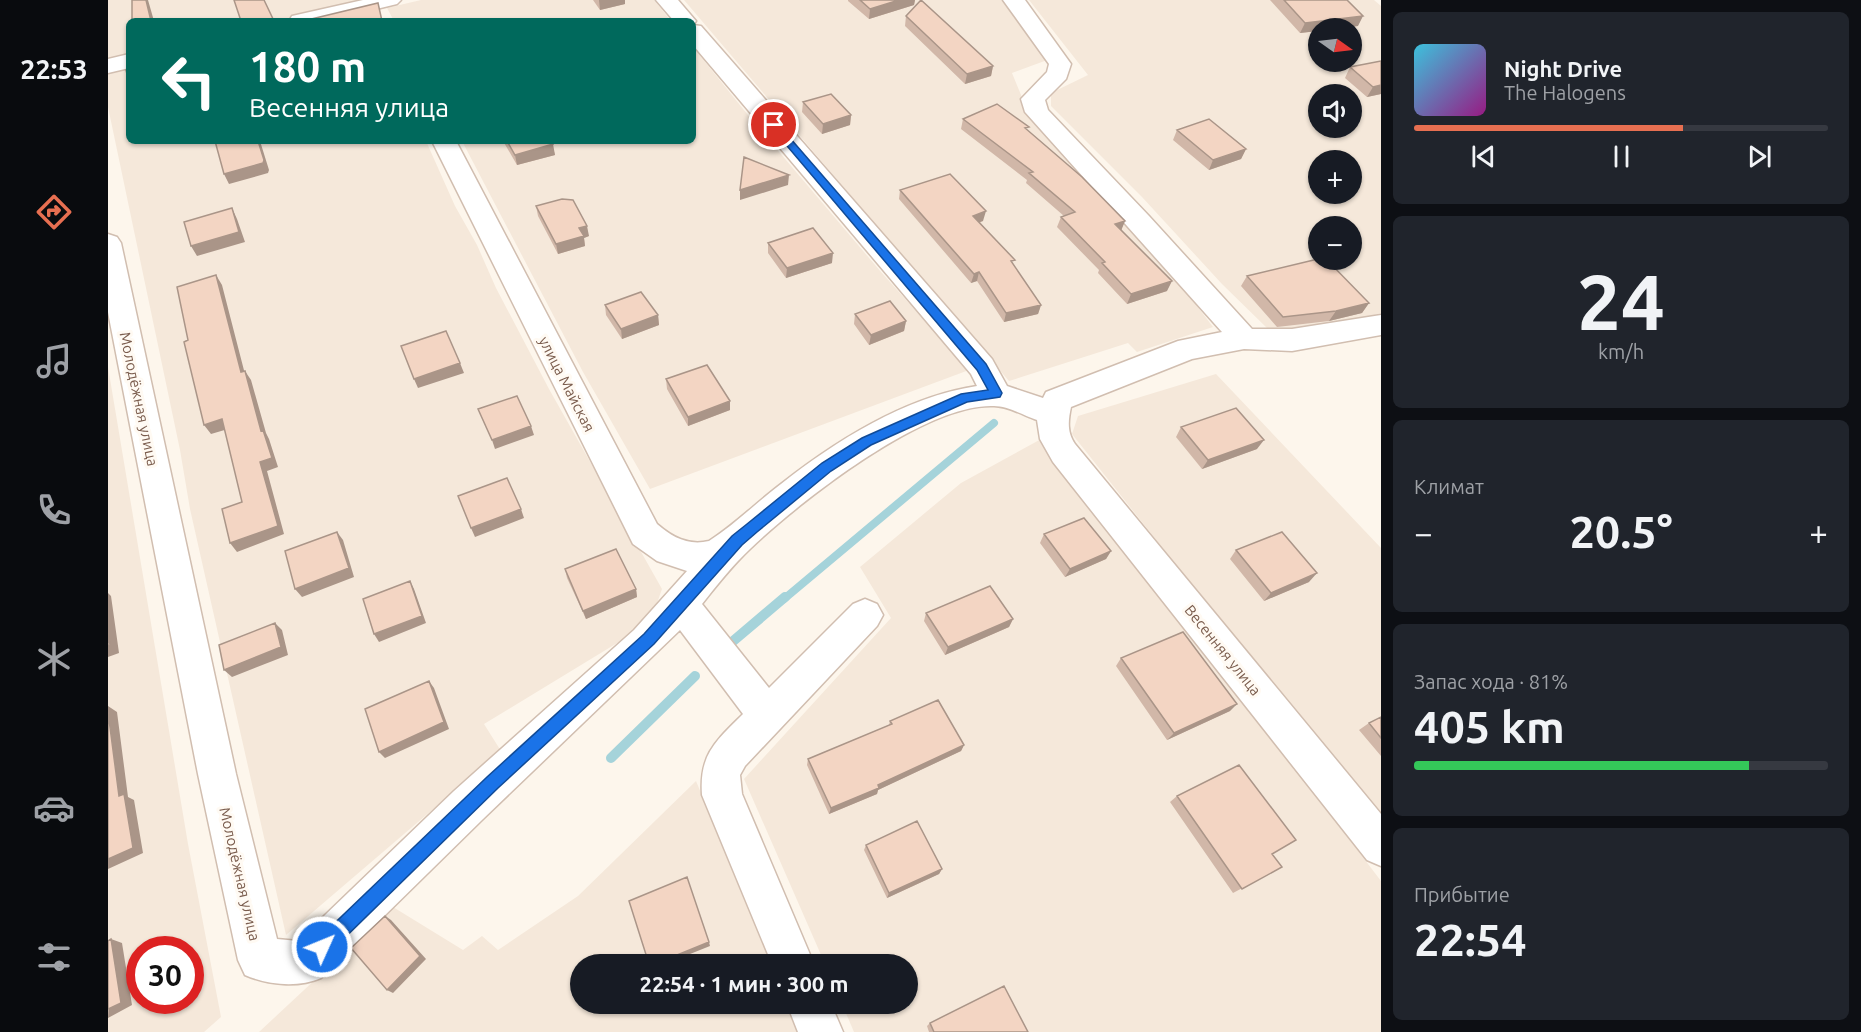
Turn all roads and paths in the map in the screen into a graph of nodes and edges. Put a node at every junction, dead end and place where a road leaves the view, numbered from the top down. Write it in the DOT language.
graph roads {
  1 [pos="667,0"];
  2 [pos="1014,0"];
  3 [pos="376,6"];
  4 [pos="315,18"];
  5 [pos="682,18"];
  6 [pos="696,34"];
  7 [pos="126,62"];
  8 [pos="108,66"];
  9 [pos="446,144"];
  10 [pos="108,243"];
  11 [pos="1381,324"];
  12 [pos="1244,339"];
  13 [pos="996,393"];
  14 [pos="1054,414"];
  15 [pos="737,540"];
  16 [pos="682,605"];
  17 [pos="865,615"];
  18 [pos="767,716"];
  19 [pos="1381,846"];
  20 [pos="789,954"];
  21 [pos="813,1014"];
  22 [pos="821,1032"];
  1 -- 5 [label="street"];
  2 -- 12 [label="street"];
  3 -- 4 [label="street"];
  6 -- 13 [label="street"];
  7 -- 8 [label="street"];
  9 -- 15 [label="street, улица Майская"];
  10 -- 16 [label="street, Молодёжная улица"];
  11 -- 12 [label="street"];
  12 -- 14 [label="street"];
  13 -- 14 [label="street"];
  13 -- 15 [label="street, Молодёжная улица"];
  14 -- 19 [label="street, Весенняя улица"];
  15 -- 16 [label="street, Молодёжная улица"];
  16 -- 18 [label="street"];
  17 -- 18 [label="street"];
  18 -- 20 [label="street"];
  21 -- 22 [label="street"];
}
